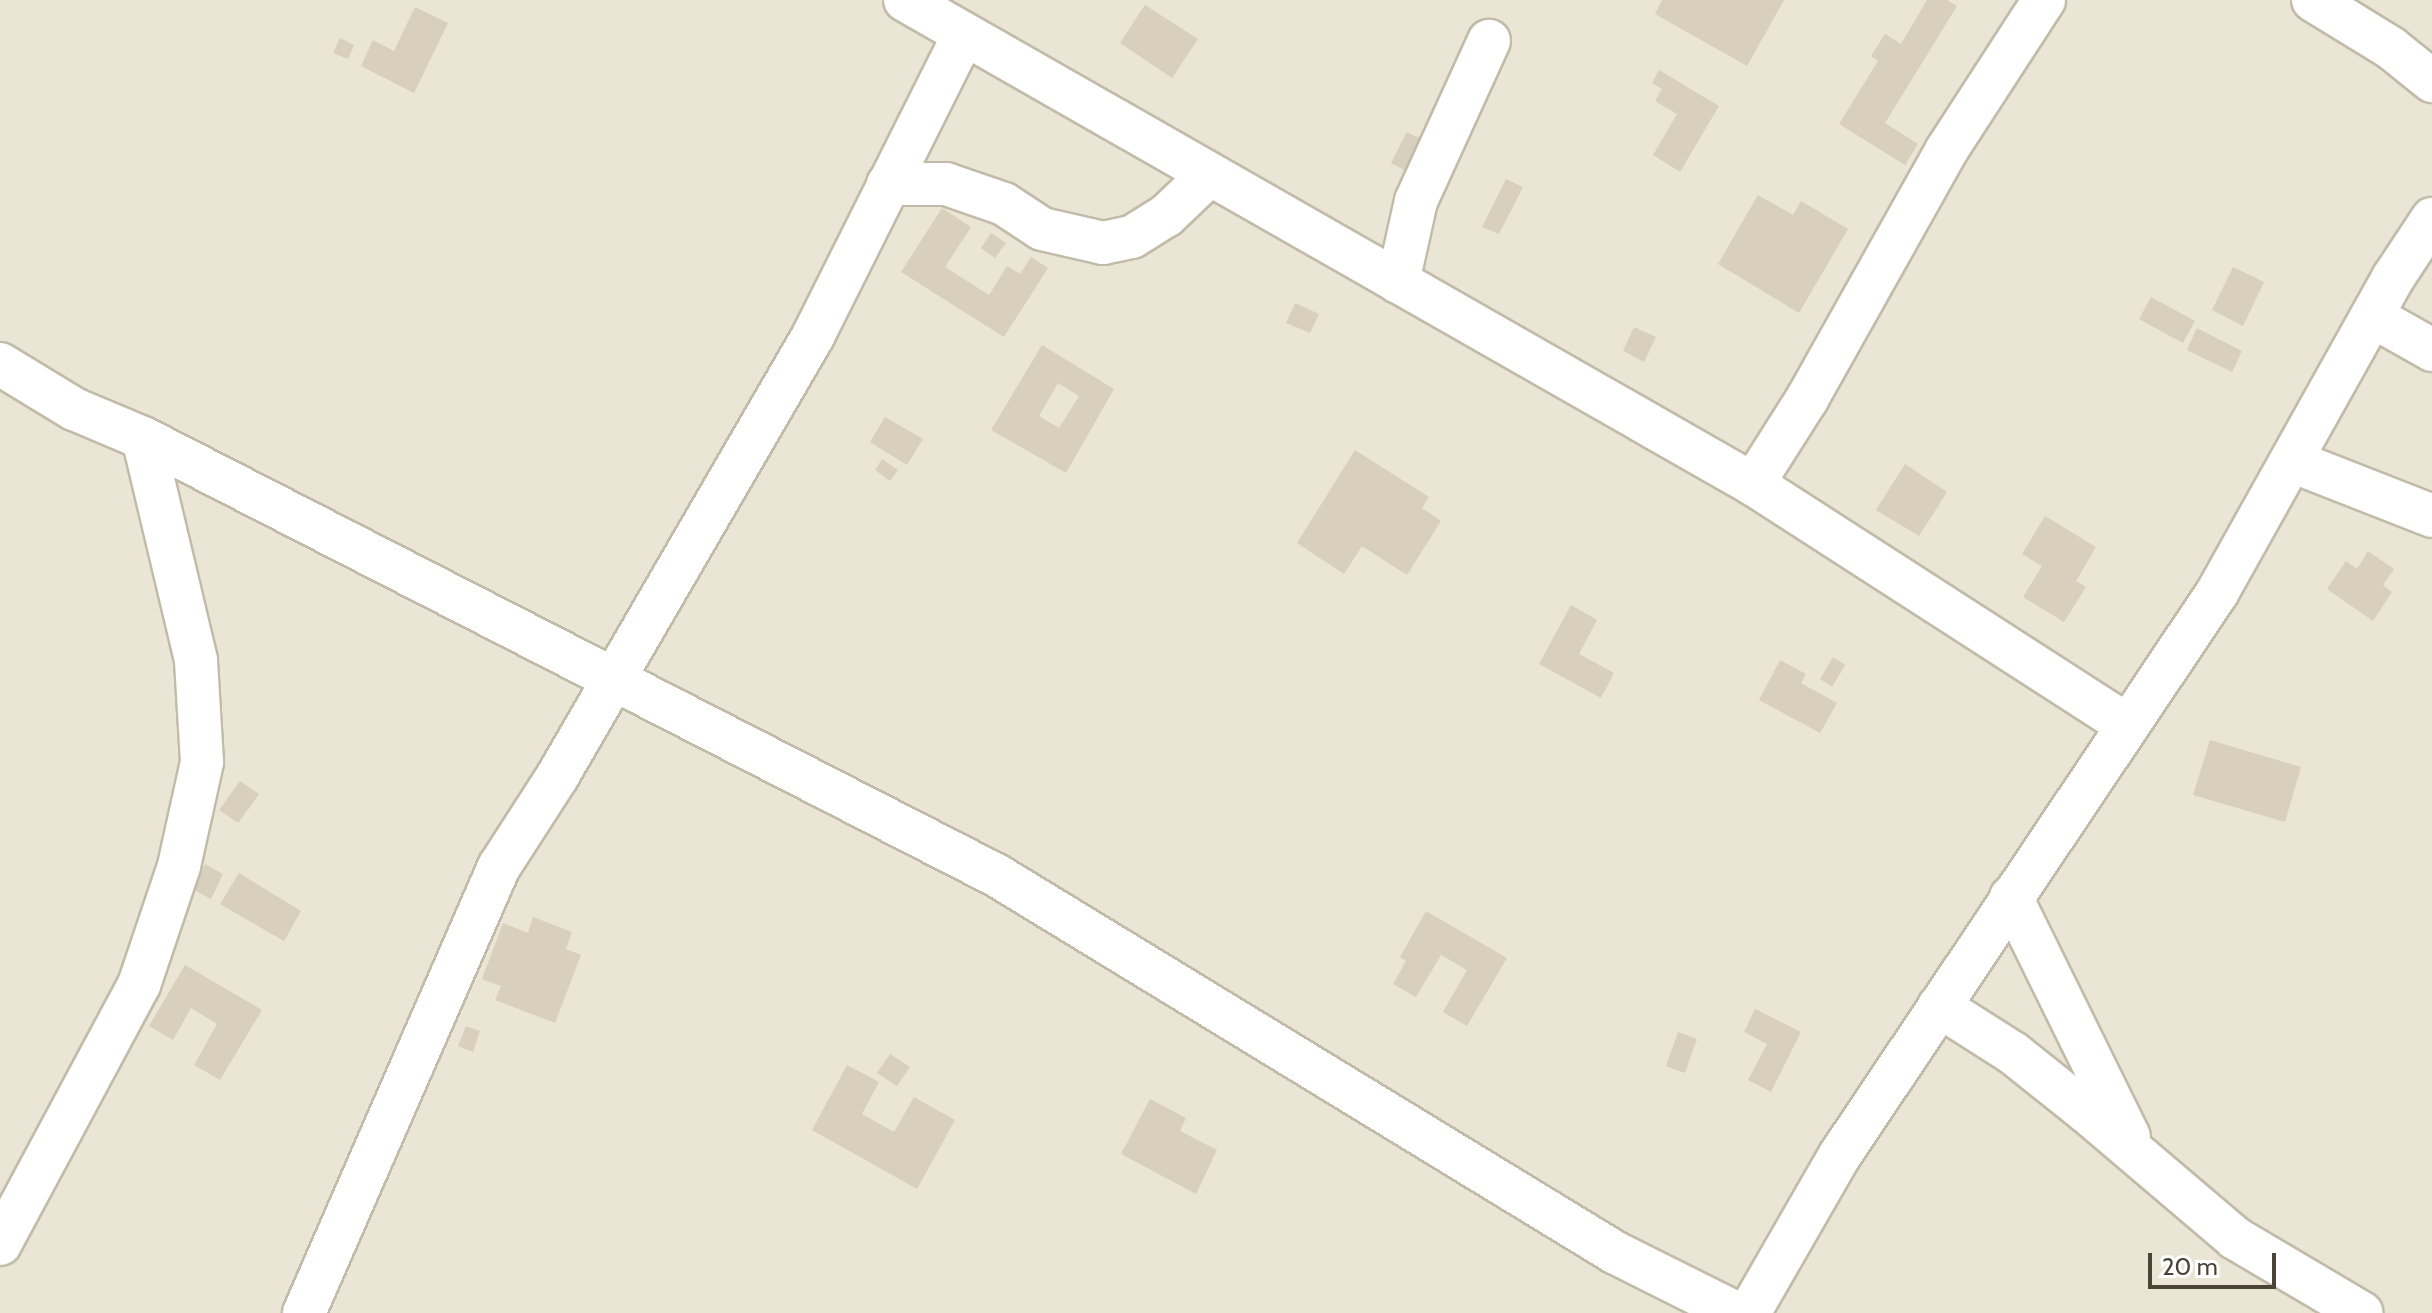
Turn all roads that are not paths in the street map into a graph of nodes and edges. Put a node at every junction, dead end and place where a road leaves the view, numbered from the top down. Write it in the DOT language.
graph roads {
  1 [pos="905,0"];
  2 [pos="2044,0"];
  3 [pos="2313,0"];
  4 [pos="963,36"];
  5 [pos="1489,41"];
  6 [pos="2432,81"];
  7 [pos="1209,175"];
  8 [pos="888,184"];
  9 [pos="2432,219"];
  10 [pos="2421,266"];
  11 [pos="1398,282"];
  12 [pos="2372,316"];
  13 [pos="2432,350"];
  14 [pos="0,364"];
  15 [pos="143,438"];
  16 [pos="2292,461"];
  17 [pos="1753,484"];
  18 [pos="2432,516"];
  19 [pos="611,681"];
  20 [pos="2126,724"];
  21 [pos="2011,897"];
  22 [pos="1939,1006"];
  23 [pos="2138,1154"];
  24 [pos="0,1244"];
  25 [pos="304,1313"];
  26 [pos="1736,1313"];
  27 [pos="1749,1313"];
  28 [pos="2362,1313"];
  1 -- 4 [label="street"];
  2 -- 17 [label="street"];
  3 -- 6 [label="street"];
  4 -- 7 [label="street"];
  4 -- 8 [label="street"];
  5 -- 11 [label="street"];
  7 -- 8 [label="street"];
  7 -- 11 [label="street"];
  8 -- 19 [label="street"];
  9 -- 10 [label="street"];
  10 -- 12 [label="street"];
  11 -- 17 [label="street"];
  12 -- 13 [label="street"];
  12 -- 16 [label="street"];
  14 -- 15 [label="street"];
  15 -- 19 [label="street"];
  15 -- 24 [label="street"];
  16 -- 18 [label="street"];
  16 -- 20 [label="street"];
  17 -- 20 [label="street"];
  19 -- 25 [label="street"];
  19 -- 26 [label="street"];
  20 -- 21 [label="street"];
  21 -- 22 [label="street"];
  21 -- 23 [label="street"];
  22 -- 23 [label="street"];
  22 -- 27 [label="street"];
  23 -- 28 [label="street"];
}
